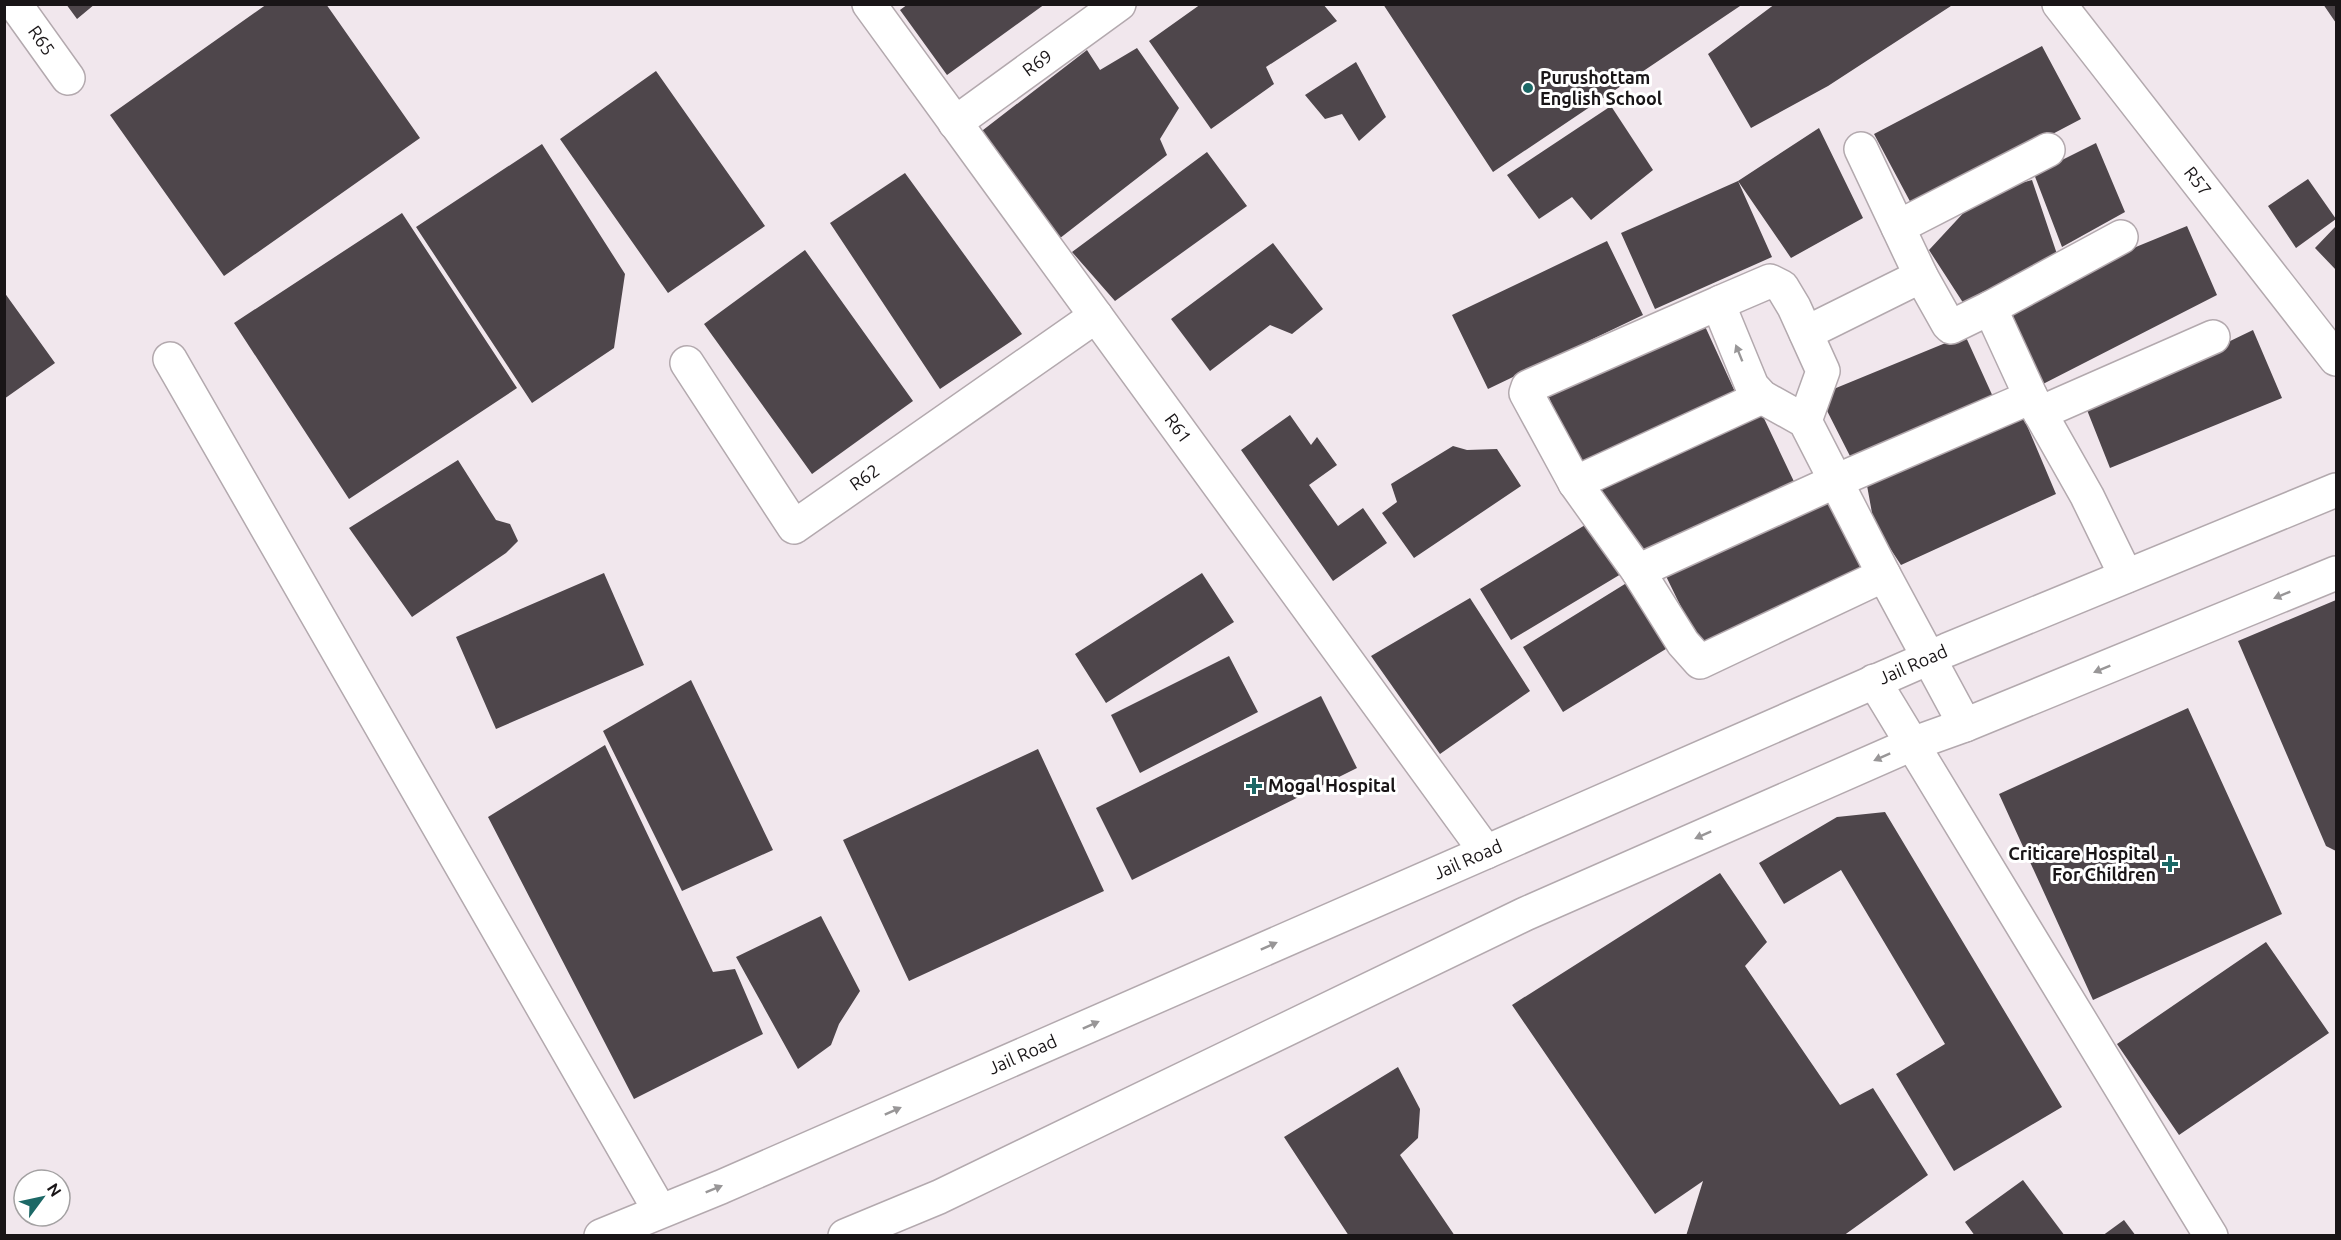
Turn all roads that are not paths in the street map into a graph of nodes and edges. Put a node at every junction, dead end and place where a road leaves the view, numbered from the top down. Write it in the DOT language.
graph roads {
  1 [pos="15,4"];
  2 [pos="869,4"];
  3 [pos="1119,4"];
  4 [pos="2059,4"];
  5 [pos="68,78"];
  6 [pos="955,123"];
  7 [pos="1861,149"];
  8 [pos="2048,150"];
  9 [pos="1898,226"];
  10 [pos="2121,237"];
  11 [pos="1921,276"];
  12 [pos="1721,302"];
  13 [pos="1990,308"];
  14 [pos="1096,316"];
  15 [pos="1806,333"];
  16 [pos="2213,337"];
  17 [pos="2337,358"];
  18 [pos="170,359"];
  19 [pos="687,363"];
  20 [pos="1762,397"];
  21 [pos="2035,405"];
  22 [pos="1806,421"];
  23 [pos="1836,481"];
  24 [pos="1575,483"];
  25 [pos="2337,490"];
  26 [pos="1638,571"];
  27 [pos="2337,573"];
  28 [pos="1884,575"];
  29 [pos="2126,576"];
  30 [pos="1928,658"];
  31 [pos="1874,681"];
  32 [pos="1965,725"];
  33 [pos="1911,744"];
  34 [pos="1486,852"];
  35 [pos="660,1211"];
  36 [pos="601,1236"];
  37 [pos="845,1236"];
  38 [pos="2211,1236"];
  1 -- 5 [label="street, R65"];
  2 -- 6 [label="street, R61"];
  3 -- 6 [label="street, R69"];
  4 -- 17 [label="street, R57"];
  6 -- 14 [label="street, R61"];
  7 -- 9 [label="street"];
  8 -- 9 [label="street"];
  9 -- 11 [label="street"];
  10 -- 13 [label="street"];
  11 -- 13 [label="street"];
  11 -- 15 [label="street"];
  12 -- 15 [label="street"];
  20 -- 12 [label="street, one-way"];
  12 -- 24 [label="street"];
  13 -- 21 [label="street"];
  14 -- 19 [label="street, R62"];
  14 -- 34 [label="street, R61"];
  15 -- 22 [label="street"];
  16 -- 21 [label="street"];
  18 -- 35 [label="street"];
  20 -- 22 [label="street"];
  20 -- 24 [label="street"];
  21 -- 23 [label="street"];
  21 -- 29 [label="street"];
  22 -- 23 [label="street"];
  23 -- 26 [label="street"];
  23 -- 28 [label="street"];
  24 -- 26 [label="street"];
  25 -- 29 [label="street, Jail Road"];
  26 -- 28 [label="street"];
  27 -- 32 [label="street, one-way"];
  28 -- 30 [label="street"];
  29 -- 30 [label="street, Jail Road"];
  30 -- 31 [label="street, Jail Road"];
  30 -- 32 [label="street"];
  31 -- 33 [label="street"];
  31 -- 34 [label="street, Jail Road"];
  32 -- 33 [label="street"];
  33 -- 37 [label="street, one-way"];
  33 -- 38 [label="street"];
  35 -- 34 [label="street, Jail Road, one-way"];
  35 -- 36 [label="street, Jail Road"];
}
